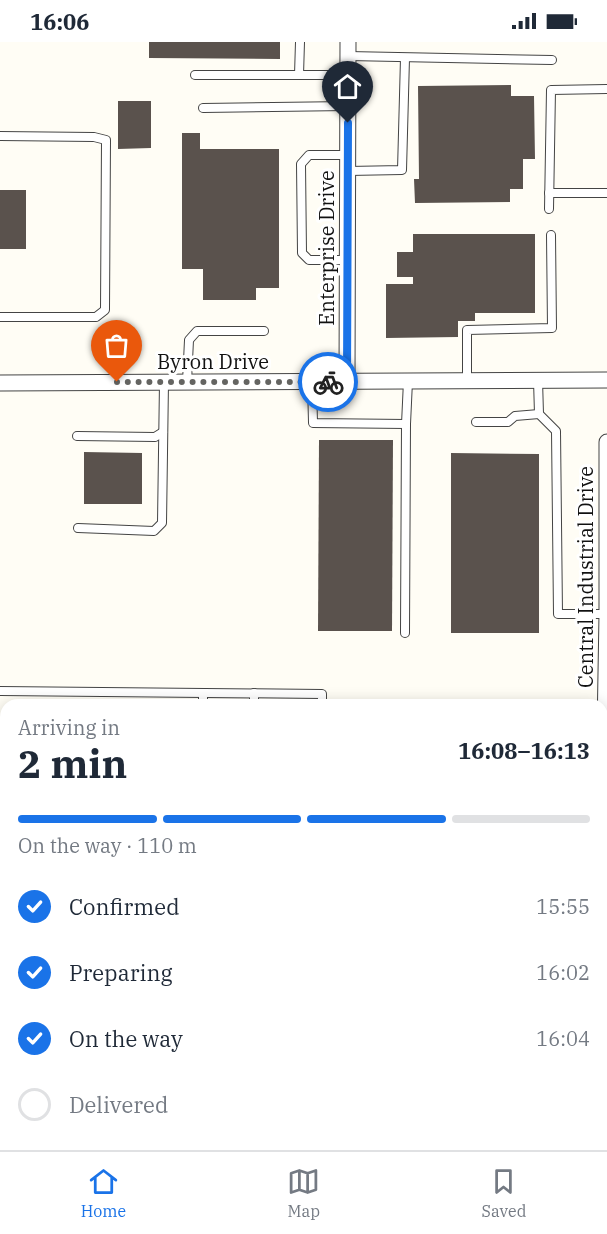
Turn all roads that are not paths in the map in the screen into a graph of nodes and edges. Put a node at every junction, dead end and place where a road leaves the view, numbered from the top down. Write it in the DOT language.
graph roads {
  1 [pos="300,42"];
  2 [pos="348,49"];
  3 [pos="405,58"];
  4 [pos="552,60"];
  5 [pos="195,75"];
  6 [pos="299,75"];
  7 [pos="348,75"];
  8 [pos="607,89"];
  9 [pos="348,106"];
  10 [pos="203,108"];
  11 [pos="0,136"];
  12 [pos="348,155"];
  13 [pos="348,171"];
  14 [pos="549,193"];
  15 [pos="607,193"];
  16 [pos="549,209"];
  17 [pos="551,235"];
  18 [pos="347,260"];
  19 [pos="0,317"];
  20 [pos="264,331"];
  21 [pos="538,380"];
  22 [pos="607,380"];
  23 [pos="408,381"];
  24 [pos="467,381"];
  25 [pos="164,382"];
  26 [pos="187,382"];
  27 [pos="312,382"];
  28 [pos="347,382"];
  29 [pos="0,383"];
  30 [pos="539,414"];
  31 [pos="477,422"];
  32 [pos="406,424"];
  33 [pos="163,432"];
  34 [pos="77,436"];
  35 [pos="607,442"];
  36 [pos="78,528"];
  37 [pos="607,543"];
  38 [pos="607,614"];
  39 [pos="405,633"];
  40 [pos="0,691"];
  41 [pos="203,693"];
  42 [pos="254,693"];
  43 [pos="202,699"];
  44 [pos="254,699"];
  45 [pos="322,699"];
  46 [pos="606,699"];
  1 -- 6 [label="lane"];
  2 -- 3 [label="lane"];
  2 -- 7 [label="street, Enterprise Drive"];
  3 -- 4 [label="lane"];
  3 -- 13 [label="lane"];
  5 -- 6 [label="lane"];
  6 -- 7 [label="lane"];
  7 -- 9 [label="street, Enterprise Drive"];
  8 -- 14 [label="lane"];
  9 -- 10 [label="lane"];
  9 -- 12 [label="street, Enterprise Drive"];
  11 -- 19 [label="lane"];
  12 -- 13 [label="street, Enterprise Drive"];
  12 -- 18 [label="lane"];
  13 -- 18 [label="street, Enterprise Drive"];
  14 -- 15 [label="lane"];
  14 -- 16 [label="lane"];
  17 -- 24 [label="lane"];
  18 -- 28 [label="street, Enterprise Drive"];
  20 -- 26 [label="lane"];
  21 -- 22 [label="street, Byron Drive"];
  21 -- 24 [label="street, Byron Drive"];
  21 -- 30 [label="lane"];
  23 -- 24 [label="street, Byron Drive"];
  23 -- 28 [label="street, Byron Drive"];
  23 -- 32 [label="lane"];
  25 -- 26 [label="street, Byron Drive"];
  25 -- 29 [label="street, Byron Drive"];
  25 -- 33 [label="lane"];
  26 -- 27 [label="street, Byron Drive"];
  27 -- 28 [label="street, Byron Drive"];
  27 -- 32 [label="lane"];
  30 -- 31 [label="lane"];
  30 -- 38 [label="lane"];
  32 -- 39 [label="lane"];
  33 -- 34 [label="lane"];
  33 -- 36 [label="lane"];
  35 -- 37 [label="street, Central Industrial Drive"];
  37 -- 38 [label="street, Central Industrial Drive"];
  38 -- 46 [label="street, Central Industrial Drive"];
  40 -- 41 [label="lane"];
  41 -- 42 [label="lane"];
  41 -- 43 [label="lane"];
  42 -- 44 [label="lane"];
  42 -- 45 [label="lane"];
}
